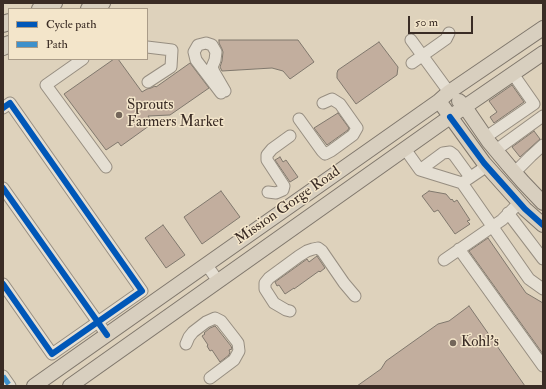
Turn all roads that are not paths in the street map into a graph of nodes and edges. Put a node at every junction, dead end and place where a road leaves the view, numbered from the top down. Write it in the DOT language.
graph roads {
  1 [pos="54,3"];
  2 [pos="102,3"];
  3 [pos="42,8"];
  4 [pos="91,8"];
  5 [pos="543,28"];
  6 [pos="449,33"];
  7 [pos="411,40"];
  8 [pos="148,47"];
  9 [pos="542,54"];
  10 [pos="422,56"];
  11 [pos="82,60"];
  12 [pos="412,63"];
  13 [pos="513,74"];
  14 [pos="148,82"];
  15 [pos="444,97"];
  16 [pos="323,103"];
  17 [pos="465,107"];
  18 [pos="3,108"];
  19 [pos="543,116"];
  20 [pos="450,117"];
  21 [pos="299,119"];
  22 [pos="290,136"];
  23 [pos="486,137"];
  24 [pos="543,145"];
  25 [pos="405,149"];
  26 [pos="496,150"];
  27 [pos="487,166"];
  28 [pos="106,167"];
  29 [pos="420,170"];
  30 [pos="514,173"];
  31 [pos="466,180"];
  32 [pos="3,188"];
  33 [pos="268,192"];
  34 [pos="520,202"];
  35 [pos="543,203"];
  36 [pos="508,213"];
  37 [pos="543,225"];
  38 [pos="492,226"];
  39 [pos="459,249"];
  40 [pos="543,259"];
  41 [pos="444,260"];
  42 [pos="206,264"];
  43 [pos="218,282"];
  44 [pos="3,284"];
  45 [pos="543,289"];
  46 [pos="355,296"];
  47 [pos="290,312"];
  48 [pos="98,321"];
  49 [pos="107,335"];
  50 [pos="186,344"];
  51 [pos="543,366"];
  52 [pos="210,378"];
  53 [pos="34,386"];
  54 [pos="70,386"];
  1 -- 3 [label="highway"];
  2 -- 4 [label="highway"];
  5 -- 15 [label="main road, Mission Gorge Road"];
  6 -- 10 [label="street"];
  7 -- 10 [label="street"];
  8 -- 14 [label="street"];
  9 -- 13 [label="main road, Mission Gorge Road"];
  10 -- 12 [label="street"];
  10 -- 15 [label="street"];
  11 -- 28 [label="street"];
  13 -- 17 [label="main road, Mission Gorge Road"];
  13 -- 23 [label="street"];
  15 -- 17 [label="main road"];
  15 -- 20 [label="main road"];
  15 -- 42 [label="main road, Mission Gorge Road"];
  16 -- 21 [label="street"];
  17 -- 20 [label="main road, Mission Gorge Road"];
  17 -- 23 [label="main road"];
  18 -- 48 [label="street"];
  19 -- 26 [label="street"];
  20 -- 25 [label="main road, Mission Gorge Road"];
  20 -- 27 [label="main road"];
  22 -- 33 [label="street"];
  23 -- 26 [label="main road"];
  24 -- 30 [label="street"];
  25 -- 29 [label="street"];
  25 -- 43 [label="main road, Mission Gorge Road"];
  26 -- 30 [label="main road"];
  27 -- 31 [label="street"];
  27 -- 34 [label="main road"];
  29 -- 31 [label="street"];
  29 -- 31 [label="street"];
  30 -- 35 [label="main road"];
  31 -- 38 [label="street"];
  32 -- 48 [label="street"];
  34 -- 36 [label="street"];
  34 -- 37 [label="main road"];
  36 -- 38 [label="street"];
  36 -- 40 [label="street"];
  38 -- 39 [label="street"];
  38 -- 45 [label="street"];
  39 -- 41 [label="street"];
  39 -- 51 [label="street"];
  42 -- 43 [label="street"];
  42 -- 49 [label="main road, Mission Gorge Road"];
  43 -- 54 [label="main road, Mission Gorge Road"];
  44 -- 48 [label="street"];
  46 -- 47 [label="street"];
  48 -- 49 [label="street"];
  49 -- 53 [label="main road, Mission Gorge Road"];
  50 -- 52 [label="street"];
}
